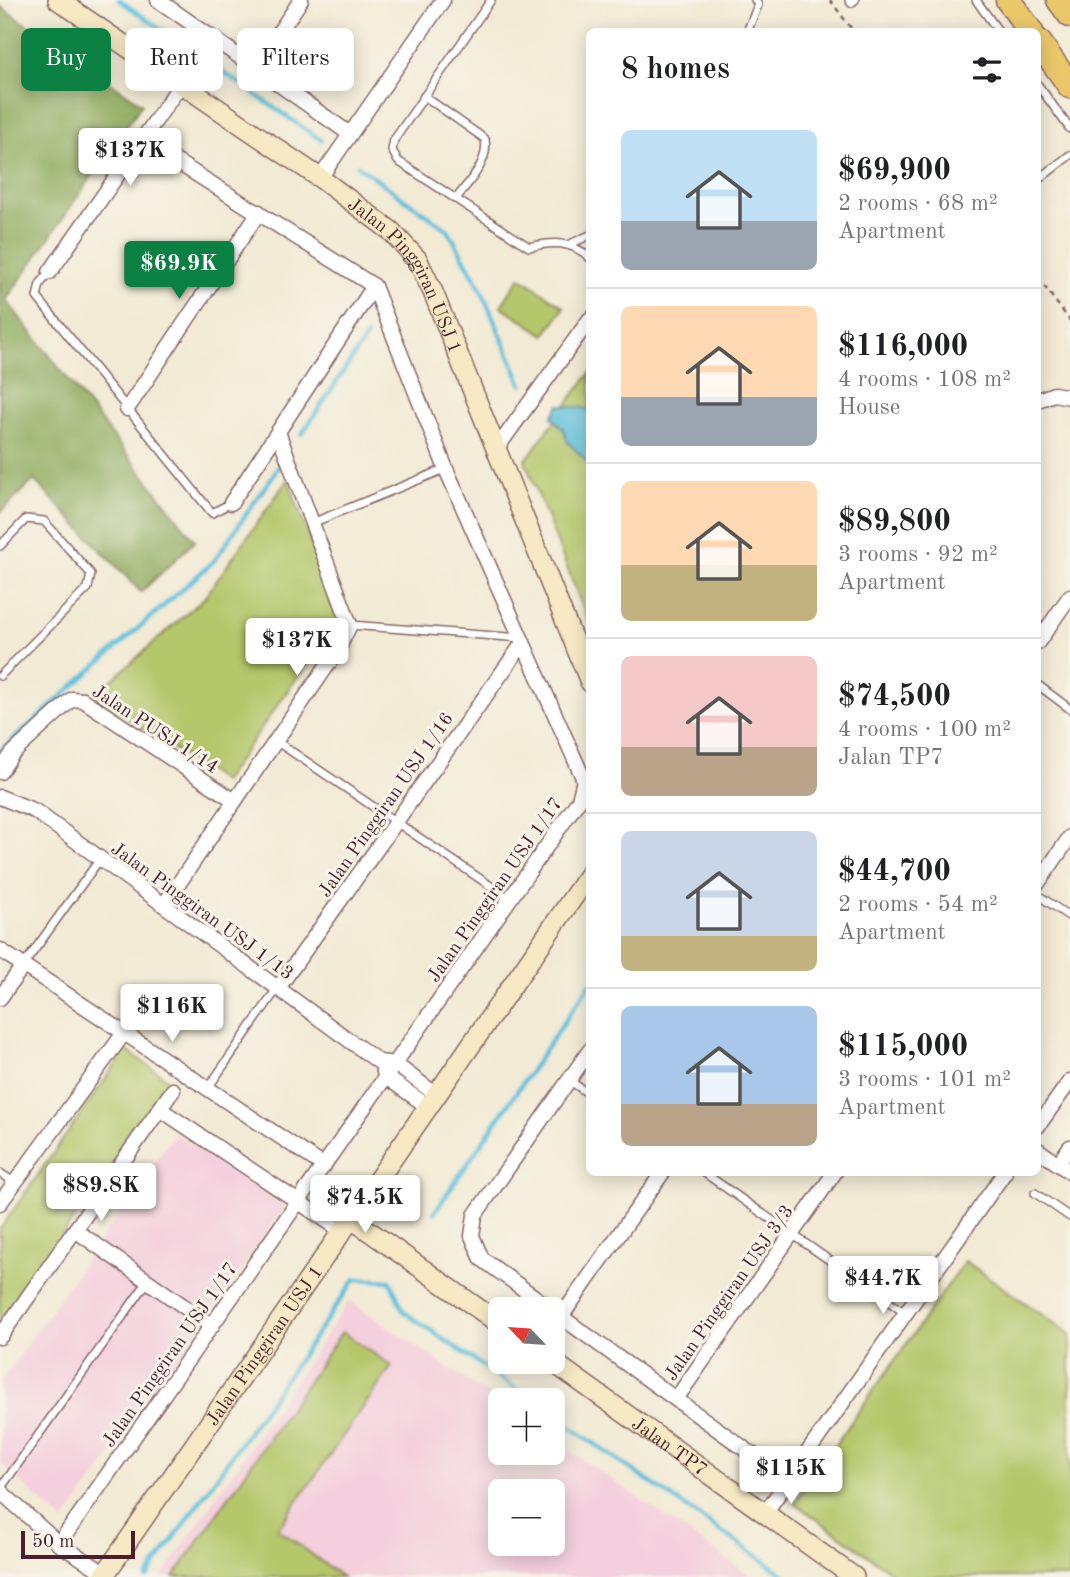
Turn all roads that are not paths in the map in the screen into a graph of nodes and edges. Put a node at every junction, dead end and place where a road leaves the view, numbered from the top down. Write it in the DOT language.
graph roads {
  1 [pos="58,0"];
  2 [pos="158,0"];
  3 [pos="301,0"];
  4 [pos="443,0"];
  5 [pos="491,0"];
  6 [pos="755,0"];
  7 [pos="849,0"];
  8 [pos="855,0"];
  9 [pos="976,0"];
  10 [pos="1008,0"];
  11 [pos="1059,0"];
  12 [pos="1070,15"];
  13 [pos="282,28"];
  14 [pos="749,28"];
  15 [pos="997,28"];
  16 [pos="1028,28"];
  17 [pos="1041,45"];
  18 [pos="125,46"];
  19 [pos="237,55"];
  20 [pos="1070,86"];
  21 [pos="1041,89"];
  22 [pos="176,91"];
  23 [pos="191,91"];
  24 [pos="288,91"];
  25 [pos="424,96"];
  26 [pos="1070,129"];
  27 [pos="350,134"];
  28 [pos="142,139"];
  29 [pos="1070,155"];
  30 [pos="320,178"];
  31 [pos="1041,178"];
  32 [pos="456,199"];
  33 [pos="259,212"];
  34 [pos="586,237"];
  35 [pos="568,245"];
  36 [pos="586,256"];
  37 [pos="50,272"];
  38 [pos="374,286"];
  39 [pos="586,325"];
  40 [pos="1070,397"];
  41 [pos="1041,399"];
  42 [pos="127,409"];
  43 [pos="278,432"];
  44 [pos="497,448"];
  45 [pos="446,469"];
  46 [pos="231,503"];
  47 [pos="312,523"];
  48 [pos="0,546"];
  49 [pos="1070,596"];
  50 [pos="351,625"];
  51 [pos="1041,638"];
  52 [pos="523,640"];
  53 [pos="586,672"];
  54 [pos="0,676"];
  55 [pos="1041,687"];
  56 [pos="1070,709"];
  57 [pos="276,741"];
  58 [pos="0,772"];
  59 [pos="0,797"];
  60 [pos="234,801"];
  61 [pos="397,822"];
  62 [pos="1070,837"];
  63 [pos="100,859"];
  64 [pos="586,879"];
  65 [pos="1041,879"];
  66 [pos="1041,897"];
  67 [pos="510,899"];
  68 [pos="164,905"];
  69 [pos="1070,918"];
  70 [pos="0,950"];
  71 [pos="23,966"];
  72 [pos="278,988"];
  73 [pos="0,998"];
  74 [pos="124,1033"];
  75 [pos="586,1056"];
  76 [pos="390,1071"];
  77 [pos="569,1080"];
  78 [pos="1070,1081"];
  79 [pos="208,1089"];
  80 [pos="173,1090"];
  81 [pos="586,1092"];
  82 [pos="434,1102"];
  83 [pos="160,1109"];
  84 [pos="1041,1122"];
  85 [pos="1070,1147"];
  86 [pos="1041,1152"];
  87 [pos="324,1166"];
  88 [pos="1064,1168"];
  89 [pos="0,1172"];
  90 [pos="660,1176"];
  91 [pos="709,1176"];
  92 [pos="832,1176"];
  93 [pos="1002,1176"];
  94 [pos="15,1182"];
  95 [pos="1035,1193"];
  96 [pos="299,1202"];
  97 [pos="0,1203"];
  98 [pos="1070,1217"];
  99 [pos="347,1225"];
  100 [pos="75,1230"];
  101 [pos="792,1234"];
  102 [pos="148,1281"];
  103 [pos="534,1297"];
  104 [pos="565,1299"];
  105 [pos="906,1314"];
  106 [pos="488,1316"];
  107 [pos="565,1319"];
  108 [pos="212,1326"];
  109 [pos="0,1336"];
  110 [pos="565,1371"];
  111 [pos="677,1399"];
  112 [pos="788,1480"];
  113 [pos="0,1490"];
  114 [pos="765,1513"];
  115 [pos="59,1544"];
  116 [pos="104,1575"];
  117 [pos="855,1577"];
  1 -- 18 [label="street, Jalan Pinggiran USJ 1"];
  2 -- 19 [label="street"];
  3 -- 13 [label="street"];
  4 -- 27 [label="street"];
  5 -- 25 [label="lane"];
  6 -- 14 [label="lane"];
  7 -- 8 [label="lane"];
  9 -- 15 [label="lane"];
  10 -- 16 [label="highway"];
  11 -- 12 [label="highway"];
  17 -- 20 [label="highway"];
  21 -- 26 [label="lane"];
  22 -- 28 [label="street"];
  23 -- 30 [label="street, Jalan Pinggiran USJ 1"];
  24 -- 27 [label="street"];
  25 -- 32 [label="lane"];
  25 -- 32 [label="lane"];
  27 -- 30 [label="street"];
  28 -- 33 [label="street"];
  28 -- 37 [label="street"];
  29 -- 31 [label="lane"];
  30 -- 44 [label="street, Jalan Pinggiran USJ 1"];
  32 -- 35 [label="lane"];
  33 -- 38 [label="street"];
  33 -- 42 [label="street"];
  34 -- 35 [label="lane"];
  35 -- 36 [label="lane"];
  37 -- 42 [label="lane"];
  38 -- 43 [label="street"];
  38 -- 45 [label="street, Jalan Pinggiran USJ 1/17"];
  39 -- 44 [label="street"];
  40 -- 41 [label="street"];
  42 -- 46 [label="lane"];
  43 -- 46 [label="street"];
  43 -- 47 [label="street"];
  44 -- 53 [label="street, Jalan Pinggiran USJ 1"];
  45 -- 47 [label="lane"];
  45 -- 52 [label="street, Jalan Pinggiran USJ 1/17"];
  47 -- 50 [label="street"];
  48 -- 54 [label="lane"];
  49 -- 51 [label="street"];
  50 -- 52 [label="lane"];
  50 -- 57 [label="street"];
  52 -- 61 [label="street, Jalan Pinggiran USJ 1/16"];
  52 -- 67 [label="street, Jalan Pinggiran USJ 1/17"];
  55 -- 56 [label="lane"];
  57 -- 60 [label="street"];
  57 -- 61 [label="lane"];
  58 -- 60 [label="street, Jalan PUSJ 1/14"];
  59 -- 63 [label="street, Jalan Pinggiran USJ 1/13"];
  60 -- 68 [label="street"];
  61 -- 67 [label="lane"];
  61 -- 72 [label="street, Jalan Pinggiran USJ 1/16"];
  62 -- 65 [label="street"];
  63 -- 68 [label="street, Jalan Pinggiran USJ 1/13"];
  63 -- 71 [label="lane"];
  64 -- 82 [label="street, Jalan Pinggiran USJ 1"];
  66 -- 69 [label="lane"];
  67 -- 76 [label="street, Jalan Pinggiran USJ 1/17"];
  68 -- 72 [label="street, Jalan Pinggiran USJ 1/13"];
  70 -- 71 [label="street"];
  71 -- 73 [label="street"];
  71 -- 74 [label="street"];
  72 -- 76 [label="street, Jalan Pinggiran USJ 1/13"];
  72 -- 79 [label="lane"];
  74 -- 79 [label="street"];
  74 -- 94 [label="street"];
  75 -- 77 [label="street"];
  76 -- 82 [label="street, Jalan Pinggiran USJ 1/13"];
  76 -- 87 [label="street, Jalan Pinggiran USJ 1/17"];
  77 -- 81 [label="lane"];
  77 -- 103 [label="street"];
  78 -- 84 [label="street"];
  79 -- 87 [label="street"];
  80 -- 83 [label="street"];
  82 -- 99 [label="street, Jalan Pinggiran USJ 1"];
  83 -- 96 [label="street"];
  83 -- 100 [label="street"];
  85 -- 88 [label="street"];
  86 -- 88 [label="street"];
  87 -- 96 [label="street, Jalan Pinggiran USJ 1/17"];
  89 -- 94 [label="lane"];
  90 -- 104 [label="street"];
  91 -- 101 [label="lane"];
  92 -- 101 [label="street, Jalan Pinggiran USJ 3/3"];
  93 -- 105 [label="street"];
  94 -- 97 [label="street"];
  95 -- 98 [label="lane"];
  96 -- 99 [label="street"];
  96 -- 108 [label="street, Jalan Pinggiran USJ 1/17"];
  99 -- 106 [label="street"];
  99 -- 116 [label="street, Jalan Pinggiran USJ 1"];
  100 -- 102 [label="street"];
  100 -- 109 [label="street"];
  101 -- 105 [label="lane"];
  101 -- 111 [label="street, Jalan Pinggiran USJ 3/3"];
  102 -- 108 [label="street"];
  102 -- 113 [label="lane"];
  105 -- 112 [label="street"];
  107 -- 111 [label="street"];
  108 -- 115 [label="street, Jalan Pinggiran USJ 1/17"];
  110 -- 114 [label="street, Jalan TP7"];
  111 -- 112 [label="street"];
  112 -- 114 [label="street"];
  113 -- 115 [label="street"];
  114 -- 117 [label="street, Jalan TP7"];
  115 -- 116 [label="street"];
}
